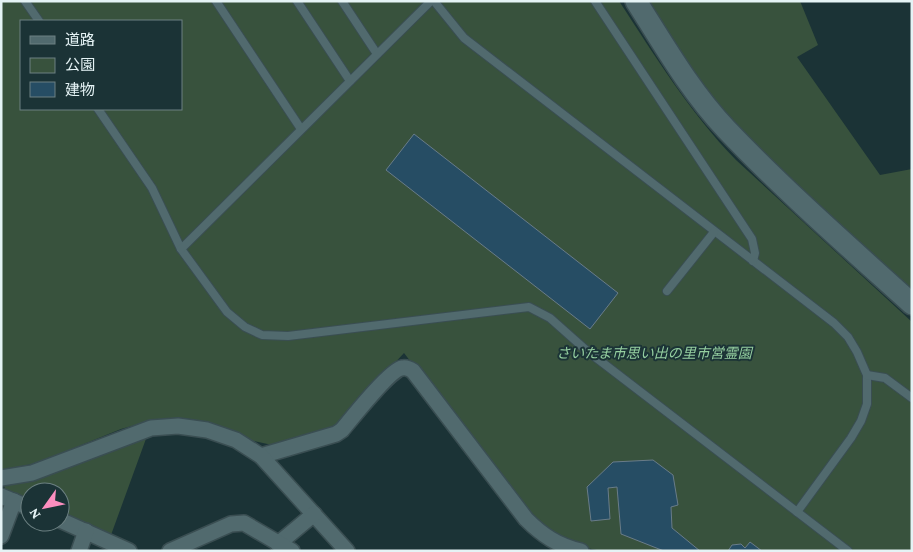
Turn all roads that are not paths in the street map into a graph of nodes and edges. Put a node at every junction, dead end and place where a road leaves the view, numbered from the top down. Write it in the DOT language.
graph roads {
  1 [pos="25,1"];
  2 [pos="216,1"];
  3 [pos="297,1"];
  4 [pos="342,1"];
  5 [pos="433,1"];
  6 [pos="594,1"];
  7 [pos="636,1"];
  8 [pos="38,20"];
  9 [pos="377,54"];
  10 [pos="350,81"];
  11 [pos="99,110"];
  12 [pos="301,129"];
  13 [pos="714,232"];
  14 [pos="181,248"];
  15 [pos="754,261"];
  16 [pos="667,291"];
  17 [pos="912,304"];
  18 [pos="867,375"];
  19 [pos="912,398"];
  20 [pos="261,456"];
  21 [pos="1,478"];
  22 [pos="8,498"];
  23 [pos="20,503"];
  24 [pos="796,512"];
  25 [pos="314,514"];
  26 [pos="70,524"];
  27 [pos="86,531"];
  28 [pos="1,536"];
  29 [pos="278,544"];
  30 [pos="79,551"];
  31 [pos="129,551"];
  32 [pos="170,551"];
  33 [pos="292,551"];
  34 [pos="347,551"];
  35 [pos="581,551"];
  36 [pos="848,551"];
  1 -- 8 [label="lane"];
  2 -- 12 [label="lane"];
  3 -- 10 [label="lane"];
  4 -- 9 [label="lane"];
  5 -- 9 [label="lane"];
  5 -- 13 [label="lane"];
  6 -- 15 [label="lane"];
  7 -- 17 [label="street"];
  9 -- 10 [label="lane"];
  10 -- 12 [label="lane"];
  11 -- 14 [label="lane"];
  12 -- 14 [label="lane"];
  13 -- 15 [label="lane"];
  13 -- 16 [label="lane"];
  14 -- 24 [label="lane"];
  15 -- 18 [label="lane"];
  18 -- 19 [label="lane"];
  18 -- 24 [label="lane"];
  20 -- 21 [label="street"];
  20 -- 25 [label="street"];
  20 -- 35 [label="street"];
  22 -- 23 [label="street"];
  22 -- 28 [label="street"];
  24 -- 36 [label="lane"];
  25 -- 29 [label="street"];
  25 -- 34 [label="street"];
  26 -- 27 [label="street"];
  27 -- 30 [label="street"];
  27 -- 31 [label="street"];
  29 -- 32 [label="street"];
  29 -- 33 [label="street"];
}
